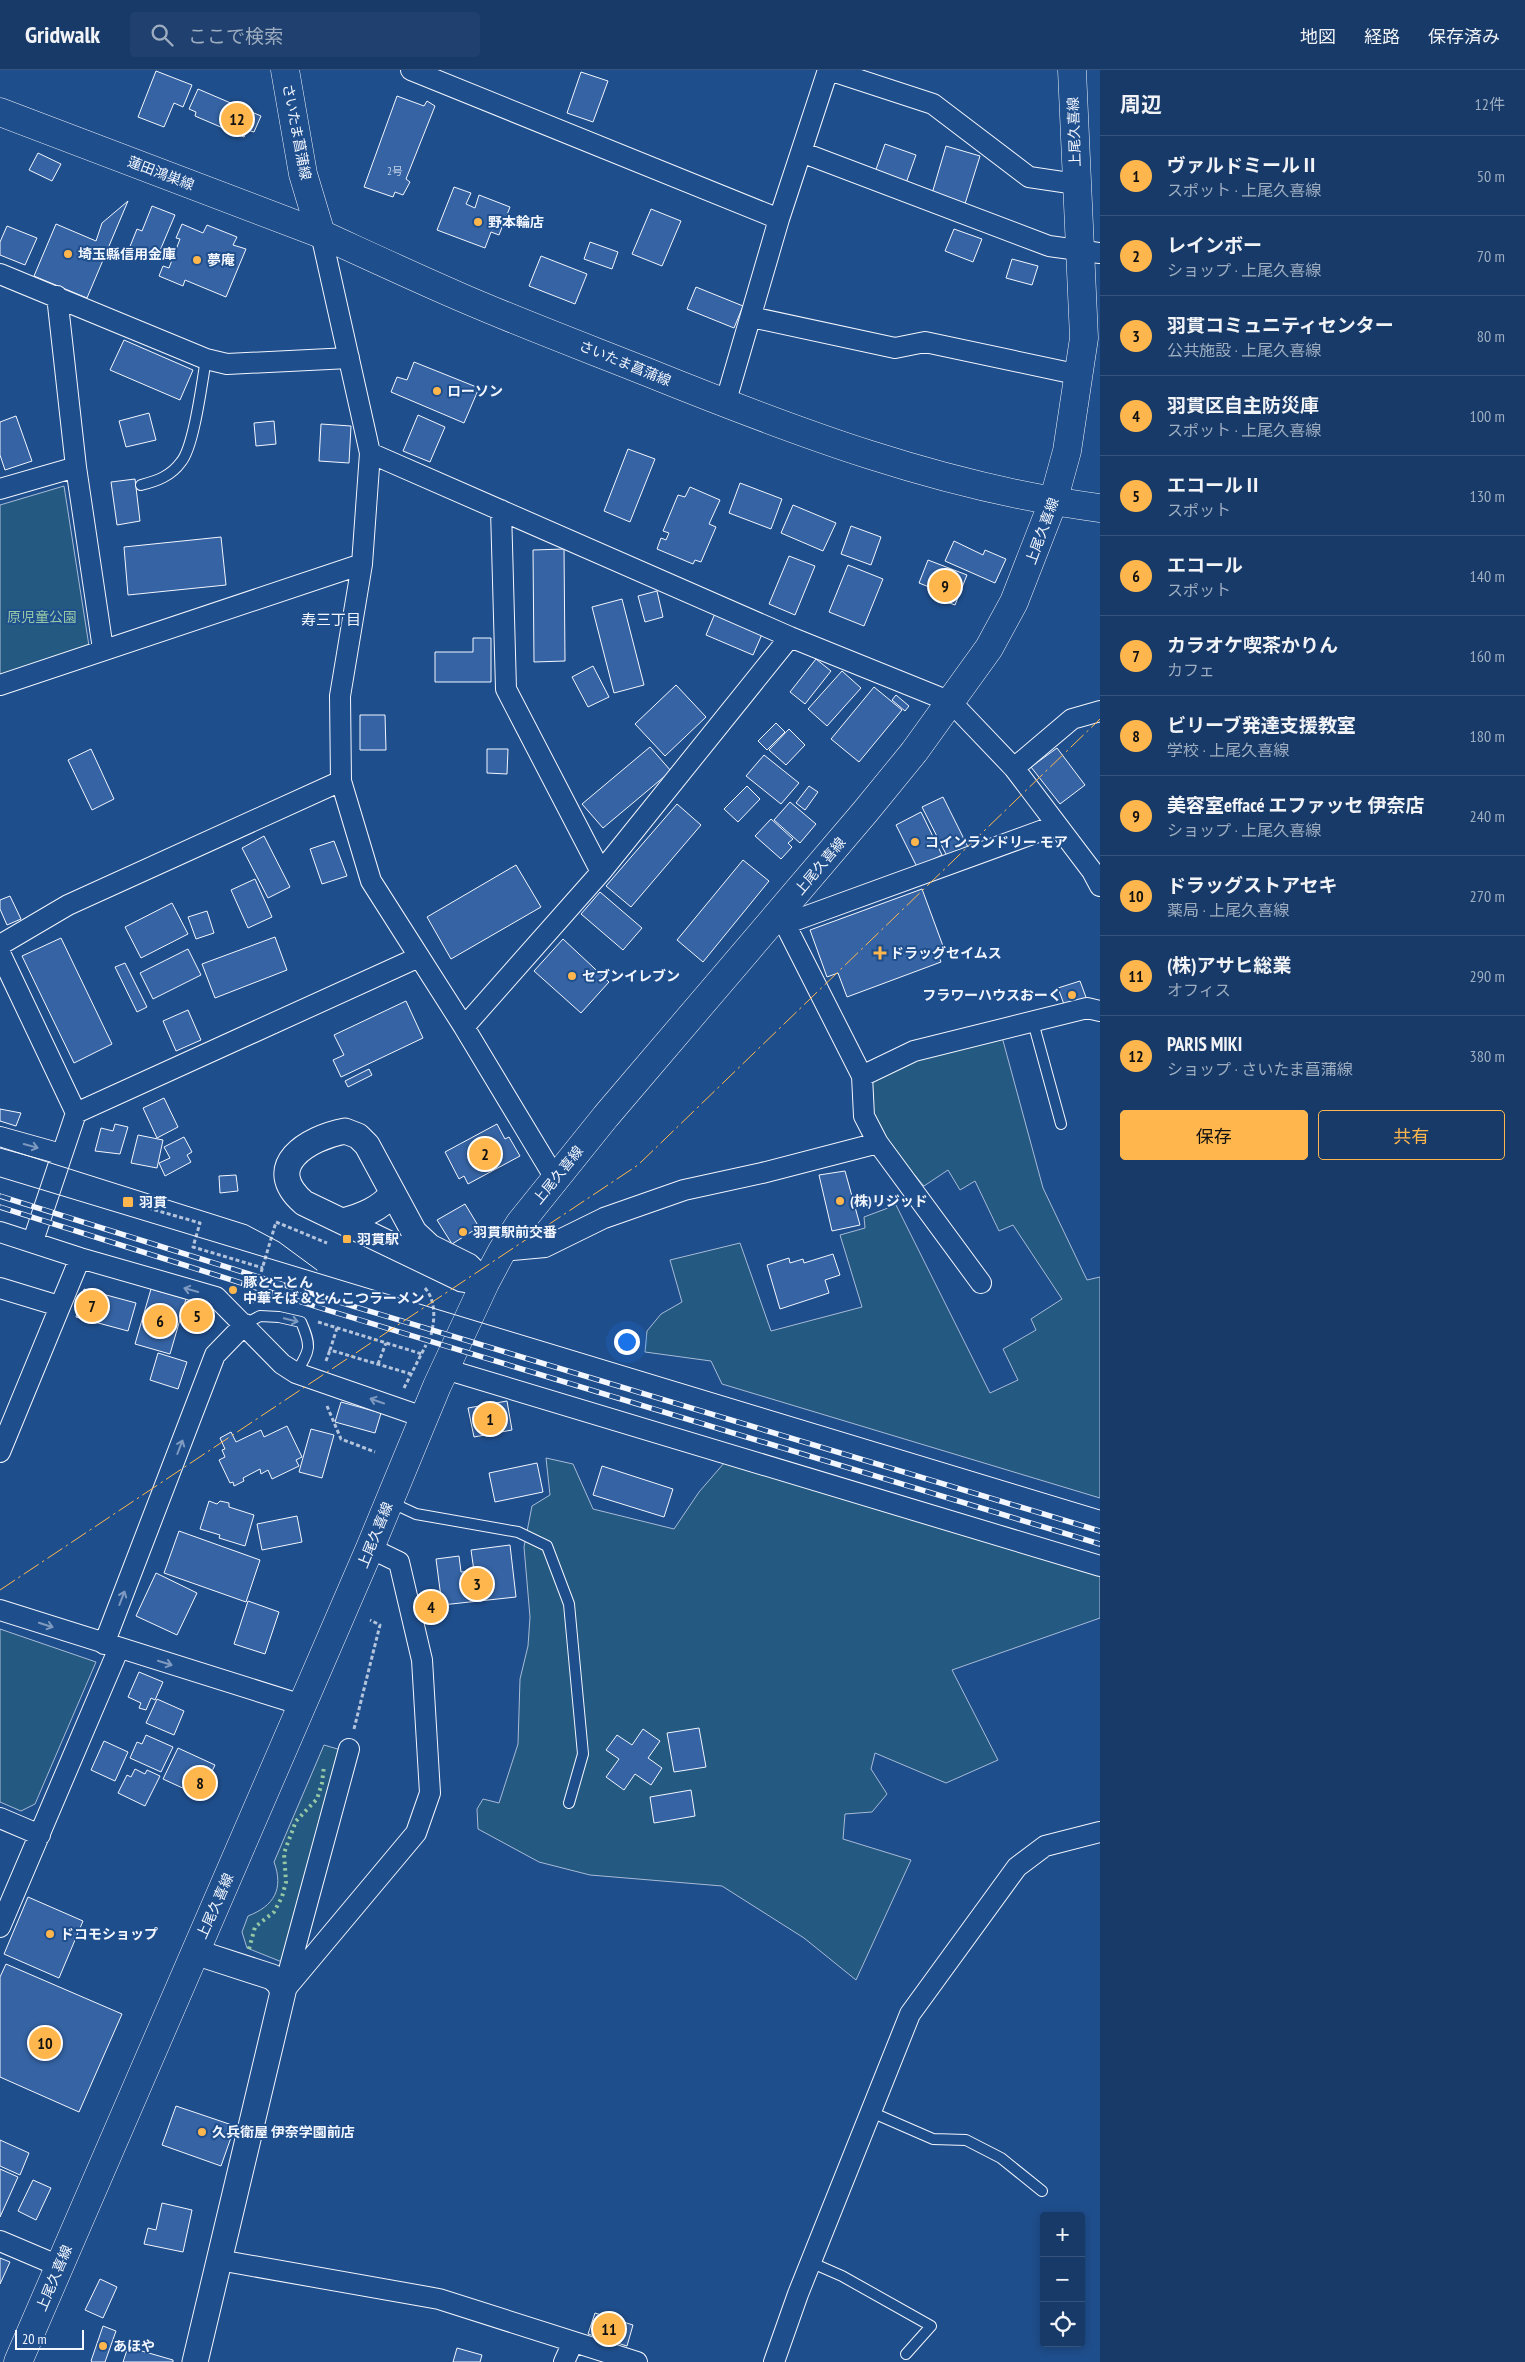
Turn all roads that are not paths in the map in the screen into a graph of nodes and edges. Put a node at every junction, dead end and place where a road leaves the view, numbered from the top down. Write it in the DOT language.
graph roads {
  1 [pos="284,70"];
  2 [pos="411,70"];
  3 [pos="828,70"];
  4 [pos="1072,70"];
  5 [pos="0,112"];
  6 [pos="801,152"];
  7 [pos="1076,184"];
  8 [pos="779,219"];
  9 [pos="322,234"];
  10 [pos="1091,252"];
  11 [pos="0,274"];
  12 [pos="57,296"];
  13 [pos="751,317"];
  14 [pos="349,358"];
  15 [pos="206,359"];
  16 [pos="1080,375"];
  17 [pos="725,404"];
  18 [pos="370,453"];
  19 [pos="76,467"];
  20 [pos="141,485"];
  21 [pos="0,489"];
  22 [pos="1053,502"];
  23 [pos="1100,508"];
  24 [pos="501,510"];
  25 [pos="362,564"];
  26 [pos="790,637"];
  27 [pos="103,649"];
  28 [pos="0,685"];
  29 [pos="951,702"];
  30 [pos="1100,711"];
  31 [pos="1014,768"];
  32 [pos="341,781"];
  33 [pos="1057,825"];
  34 [pos="601,872"];
  35 [pos="1097,875"];
  36 [pos="781,921"];
  37 [pos="0,945"];
  38 [pos="0,953"];
  39 [pos="419,957"];
  40 [pos="1100,1011"];
  41 [pos="1033,1022"];
  42 [pos="464,1027"];
  43 [pos="862,1076"];
  44 [pos="76,1113"];
  45 [pos="1061,1124"];
  46 [pos="0,1137"];
  47 [pos="878,1143"];
  48 [pos="61,1154"];
  49 [pos="555,1178"];
  50 [pos="393,1193"];
  51 [pos="344,1221"];
  52 [pos="0,1232"];
  53 [pos="32,1241"];
  54 [pos="502,1251"];
  55 [pos="80,1258"];
  56 [pos="981,1282"];
  57 [pos="485,1283"];
  58 [pos="0,1288"];
  59 [pos="60,1306"];
  60 [pos="245,1324"];
  61 [pos="445,1368"];
  62 [pos="296,1373"];
  63 [pos="423,1417"];
  64 [pos="1,1443"];
  65 [pos="389,1502"];
  66 [pos="370,1548"];
  67 [pos="1100,1566"];
  68 [pos="0,1610"];
  69 [pos="111,1646"];
  70 [pos="302,1705"];
  71 [pos="349,1748"];
  72 [pos="569,1803"];
  73 [pos="0,1818"];
  74 [pos="1100,1832"];
  75 [pos="40,1835"];
  76 [pos="0,1927"];
  77 [pos="195,1952"];
  78 [pos="283,1992"];
  79 [pos="871,2112"];
  80 [pos="1042,2191"];
  81 [pos="0,2241"];
  82 [pos="219,2260"];
  83 [pos="810,2262"];
  84 [pos="59,2266"];
  85 [pos="573,2342"];
  86 [pos="906,2354"];
  87 [pos="18,2362"];
  88 [pos="195,2362"];
  89 [pos="564,2362"];
  90 [pos="637,2362"];
  91 [pos="774,2362"];
  1 -- 9 [label="main road, さいたま菖蒲線"];
  2 -- 8 [label="street"];
  3 -- 6 [label="street"];
  3 -- 7 [label="street"];
  4 -- 7 [label="main road, 上尾久喜線"];
  5 -- 9 [label="main road, 蓮田鴻巣線"];
  6 -- 8 [label="street"];
  6 -- 10 [label="street"];
  7 -- 10 [label="main road, 上尾久喜線"];
  8 -- 13 [label="street"];
  9 -- 14 [label="street"];
  9 -- 17 [label="main road, さいたま菖蒲線"];
  10 -- 16 [label="main road, 上尾久喜線"];
  11 -- 12 [label="street"];
  12 -- 15 [label="street"];
  12 -- 19 [label="street"];
  13 -- 16 [label="street"];
  13 -- 17 [label="street"];
  14 -- 15 [label="street"];
  14 -- 18 [label="street"];
  15 -- 20 [label="lane"];
  16 -- 22 [label="main road, 上尾久喜線"];
  17 -- 22 [label="main road, さいたま菖蒲線"];
  18 -- 24 [label="street"];
  18 -- 25 [label="street"];
  19 -- 21 [label="street"];
  19 -- 27 [label="street"];
  22 -- 23 [label="main road, さいたま菖蒲線"];
  22 -- 29 [label="main road, 上尾久喜線"];
  24 -- 26 [label="street"];
  24 -- 34 [label="street"];
  25 -- 27 [label="street"];
  25 -- 32 [label="street"];
  26 -- 29 [label="street"];
  26 -- 34 [label="street"];
  27 -- 28 [label="street"];
  29 -- 31 [label="street"];
  29 -- 36 [label="main road, 上尾久喜線"];
  30 -- 31 [label="street"];
  31 -- 33 [label="street"];
  32 -- 37 [label="street"];
  32 -- 39 [label="street"];
  33 -- 35 [label="street"];
  33 -- 36 [label="street"];
  34 -- 42 [label="street"];
  36 -- 43 [label="street"];
  36 -- 49 [label="main road, 上尾久喜線"];
  38 -- 44 [label="street"];
  39 -- 42 [label="street"];
  39 -- 44 [label="street"];
  40 -- 41 [label="street"];
  41 -- 43 [label="street"];
  41 -- 45 [label="lane"];
  42 -- 49 [label="street"];
  43 -- 47 [label="street"];
  44 -- 48 [label="street"];
  46 -- 48 [label="street, one-way"];
  47 -- 54 [label="street"];
  47 -- 56 [label="street"];
  48 -- 53 [label="street"];
  49 -- 54 [label="main road, 上尾久喜線"];
  50 -- 51 [label="street"];
  50 -- 51 [label="street"];
  50 -- 57 [label="street"];
  51 -- 57 [label="street"];
  52 -- 53 [label="street"];
  53 -- 55 [label="street"];
  54 -- 57 [label="main road, 上尾久喜線"];
  55 -- 59 [label="street"];
  60 -- 55 [label="street, one-way"];
  57 -- 61 [label="main road, 上尾久喜線"];
  58 -- 59 [label="street"];
  59 -- 64 [label="street"];
  60 -- 62 [label="street"];
  60 -- 62 [label="lane, one-way"];
  69 -- 60 [label="street, one-way"];
  61 -- 63 [label="main road, 上尾久喜線"];
  61 -- 67 [label="street"];
  63 -- 62 [label="street, one-way"];
  63 -- 65 [label="main road, 上尾久喜線"];
  65 -- 66 [label="main road, 上尾久喜線"];
  65 -- 72 [label="lane"];
  66 -- 70 [label="main road, 上尾久喜線"];
  66 -- 78 [label="street"];
  68 -- 69 [label="street, one-way"];
  69 -- 70 [label="street, one-way"];
  69 -- 75 [label="street"];
  70 -- 77 [label="main road, 上尾久喜線"];
  71 -- 78 [label="street"];
  73 -- 75 [label="street"];
  74 -- 79 [label="street"];
  75 -- 76 [label="street"];
  77 -- 78 [label="street"];
  77 -- 84 [label="main road, 上尾久喜線"];
  78 -- 82 [label="street"];
  79 -- 80 [label="lane"];
  79 -- 83 [label="street"];
  81 -- 84 [label="street"];
  82 -- 85 [label="street"];
  82 -- 88 [label="street"];
  83 -- 86 [label="lane"];
  83 -- 91 [label="street"];
  84 -- 87 [label="main road, 上尾久喜線"];
  85 -- 89 [label="street"];
  85 -- 90 [label="street"];
}
